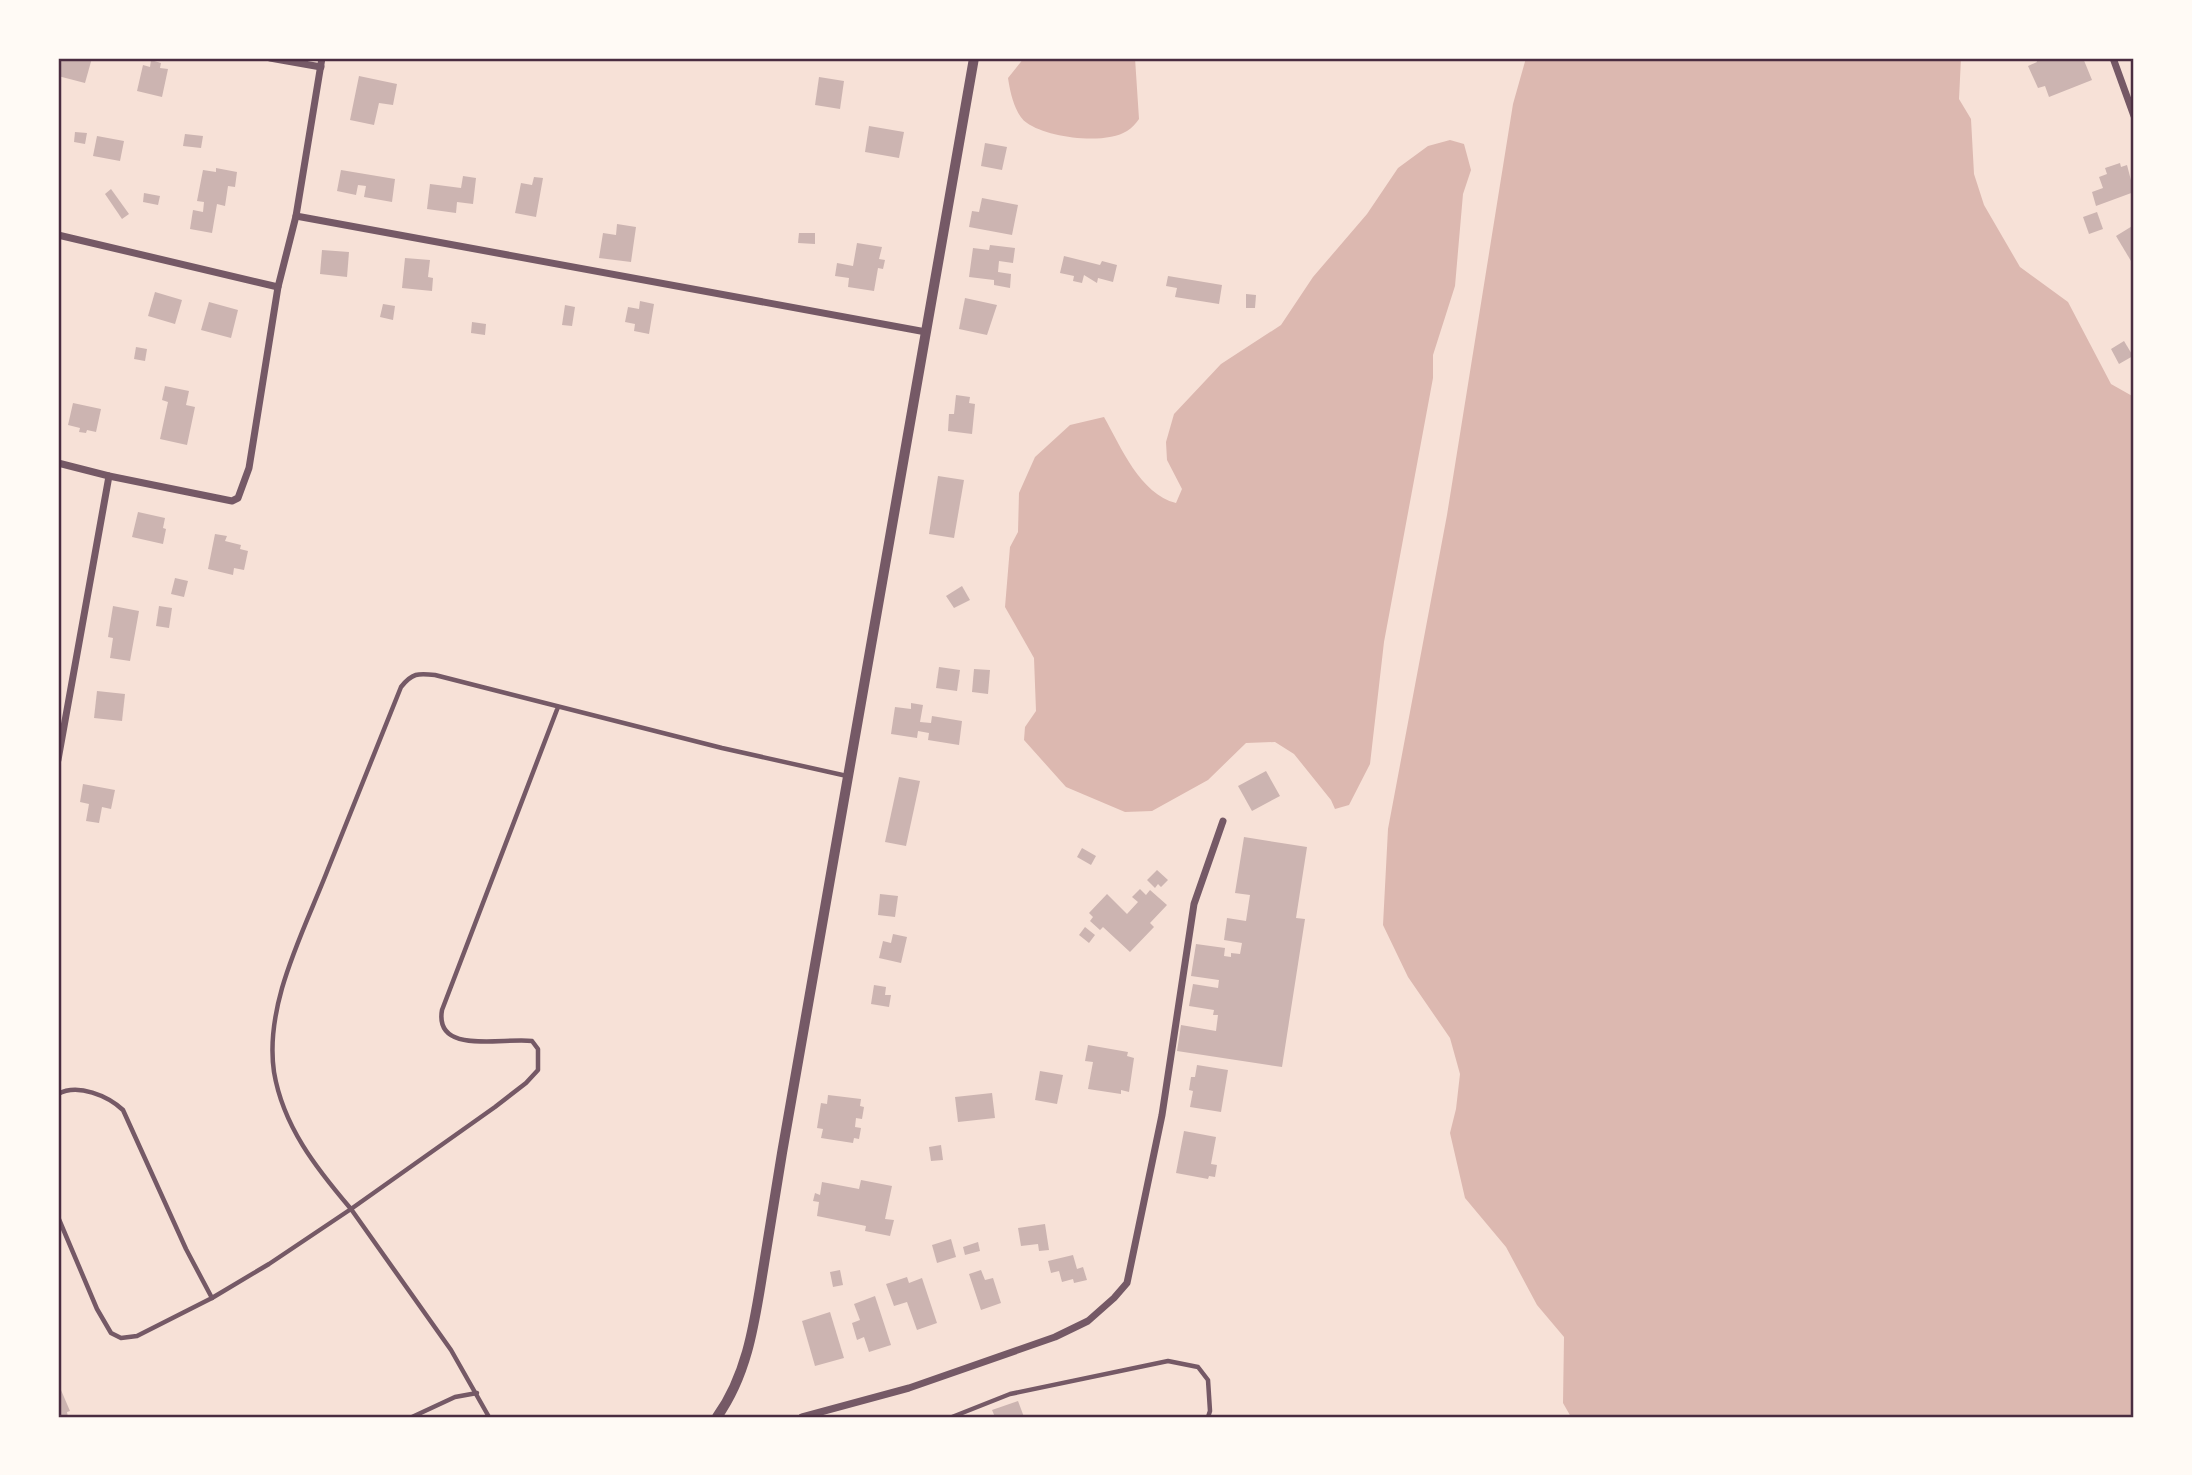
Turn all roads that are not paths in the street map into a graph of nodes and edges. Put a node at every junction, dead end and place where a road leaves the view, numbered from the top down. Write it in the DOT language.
graph roads {
  1 [pos="270,58"];
  2 [pos="322,58"];
  3 [pos="974,58"];
  4 [pos="2113,58"];
  5 [pos="321,67"];
  6 [pos="2134,116"];
  7 [pos="296,216"];
  8 [pos="58,235"];
  9 [pos="278,287"];
  10 [pos="926,332"];
  11 [pos="58,463"];
  12 [pos="110,476"];
  13 [pos="558,707"];
  14 [pos="58,760"];
  15 [pos="848,777"];
  16 [pos="1223,821"];
  17 [pos="58,1094"];
  18 [pos="351,1209"];
  19 [pos="58,1217"];
  20 [pos="212,1298"];
  21 [pos="477,1393"];
  22 [pos="412,1417"];
  23 [pos="489,1417"];
  24 [pos="717,1417"];
  25 [pos="802,1417"];
  26 [pos="952,1417"];
  27 [pos="1208,1417"];
  1 -- 5 [label="street"];
  2 -- 5 [label="street"];
  3 -- 10 [label="street"];
  4 -- 6 [label="street"];
  5 -- 7 [label="street"];
  7 -- 9 [label="street"];
  7 -- 10 [label="street"];
  8 -- 9 [label="street"];
  9 -- 12 [label="street"];
  10 -- 15 [label="street"];
  11 -- 12 [label="street"];
  12 -- 14 [label="street"];
  13 -- 15 [label="lane"];
  13 -- 18 [label="lane"];
  13 -- 18 [label="lane"];
  15 -- 24 [label="street"];
  16 -- 25 [label="street"];
  17 -- 20 [label="lane"];
  18 -- 20 [label="lane"];
  18 -- 21 [label="lane"];
  19 -- 20 [label="lane"];
  21 -- 22 [label="lane"];
  21 -- 23 [label="lane"];
  26 -- 27 [label="lane"];
}
